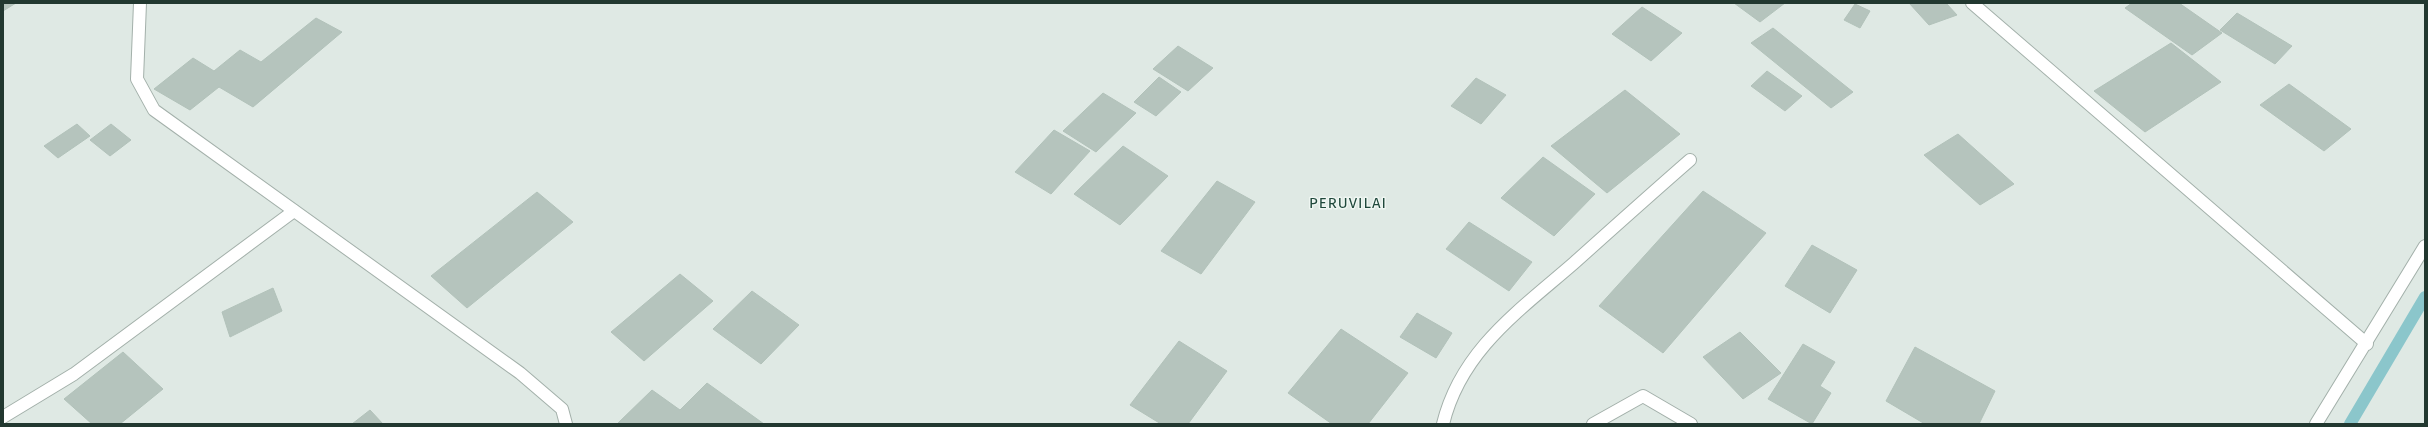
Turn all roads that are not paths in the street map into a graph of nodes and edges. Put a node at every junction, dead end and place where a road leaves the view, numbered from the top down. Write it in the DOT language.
graph roads {
  1 [pos="140,3"];
  2 [pos="1972,3"];
  3 [pos="1690,160"];
  4 [pos="294,211"];
  5 [pos="2425,246"];
  6 [pos="2367,344"];
  7 [pos="3,417"];
  8 [pos="566,424"];
  9 [pos="1443,424"];
  10 [pos="1593,424"];
  11 [pos="1691,424"];
  12 [pos="2316,424"];
  1 -- 4 [label="street"];
  2 -- 6 [label="street"];
  3 -- 9 [label="street"];
  4 -- 7 [label="street"];
  4 -- 8 [label="street"];
  5 -- 6 [label="street"];
  6 -- 12 [label="street"];
  10 -- 11 [label="street"];
}
